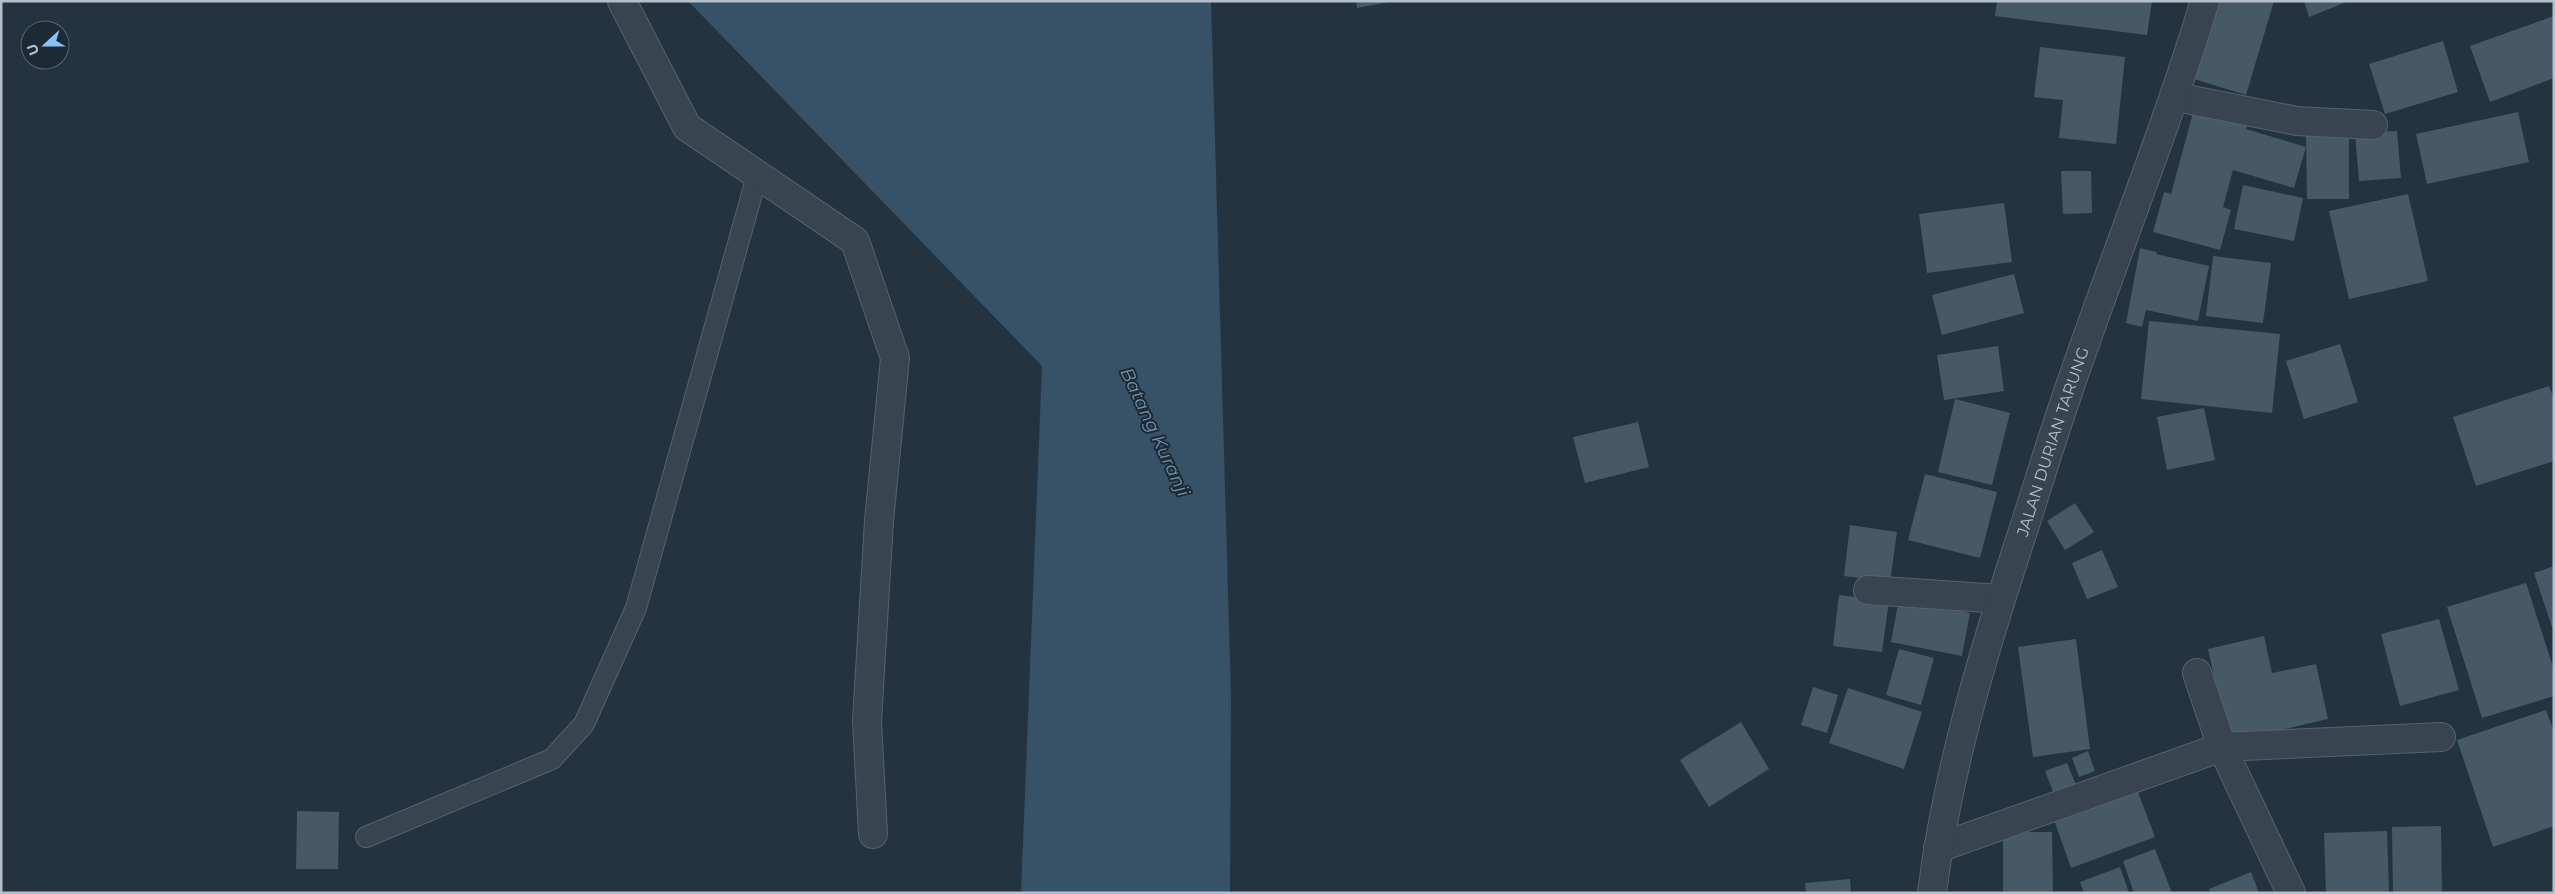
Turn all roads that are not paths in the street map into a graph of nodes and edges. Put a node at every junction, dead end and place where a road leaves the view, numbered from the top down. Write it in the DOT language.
graph roads {
  1 [pos="622,1"];
  2 [pos="2205,1"];
  3 [pos="2176,97"];
  4 [pos="2373,125"];
  5 [pos="758,176"];
  6 [pos="1868,590"];
  7 [pos="2001,599"];
  8 [pos="2197,673"];
  9 [pos="2441,737"];
  10 [pos="2222,747"];
  11 [pos="873,834"];
  12 [pos="366,837"];
  13 [pos="1938,848"];
  14 [pos="1932,893"];
  15 [pos="2291,893"];
  1 -- 5 [label="street"];
  2 -- 3 [label="street, JALAN DURIAN TARUNG"];
  3 -- 4 [label="street"];
  3 -- 7 [label="street, JALAN DURIAN TARUNG"];
  5 -- 11 [label="street"];
  5 -- 12 [label="lane"];
  6 -- 7 [label="street"];
  7 -- 13 [label="street, JALAN DURIAN TARUNG"];
  8 -- 10 [label="street"];
  9 -- 10 [label="street"];
  10 -- 13 [label="street"];
  10 -- 15 [label="street"];
  13 -- 14 [label="street, JALAN DURIAN TARUNG"];
}
